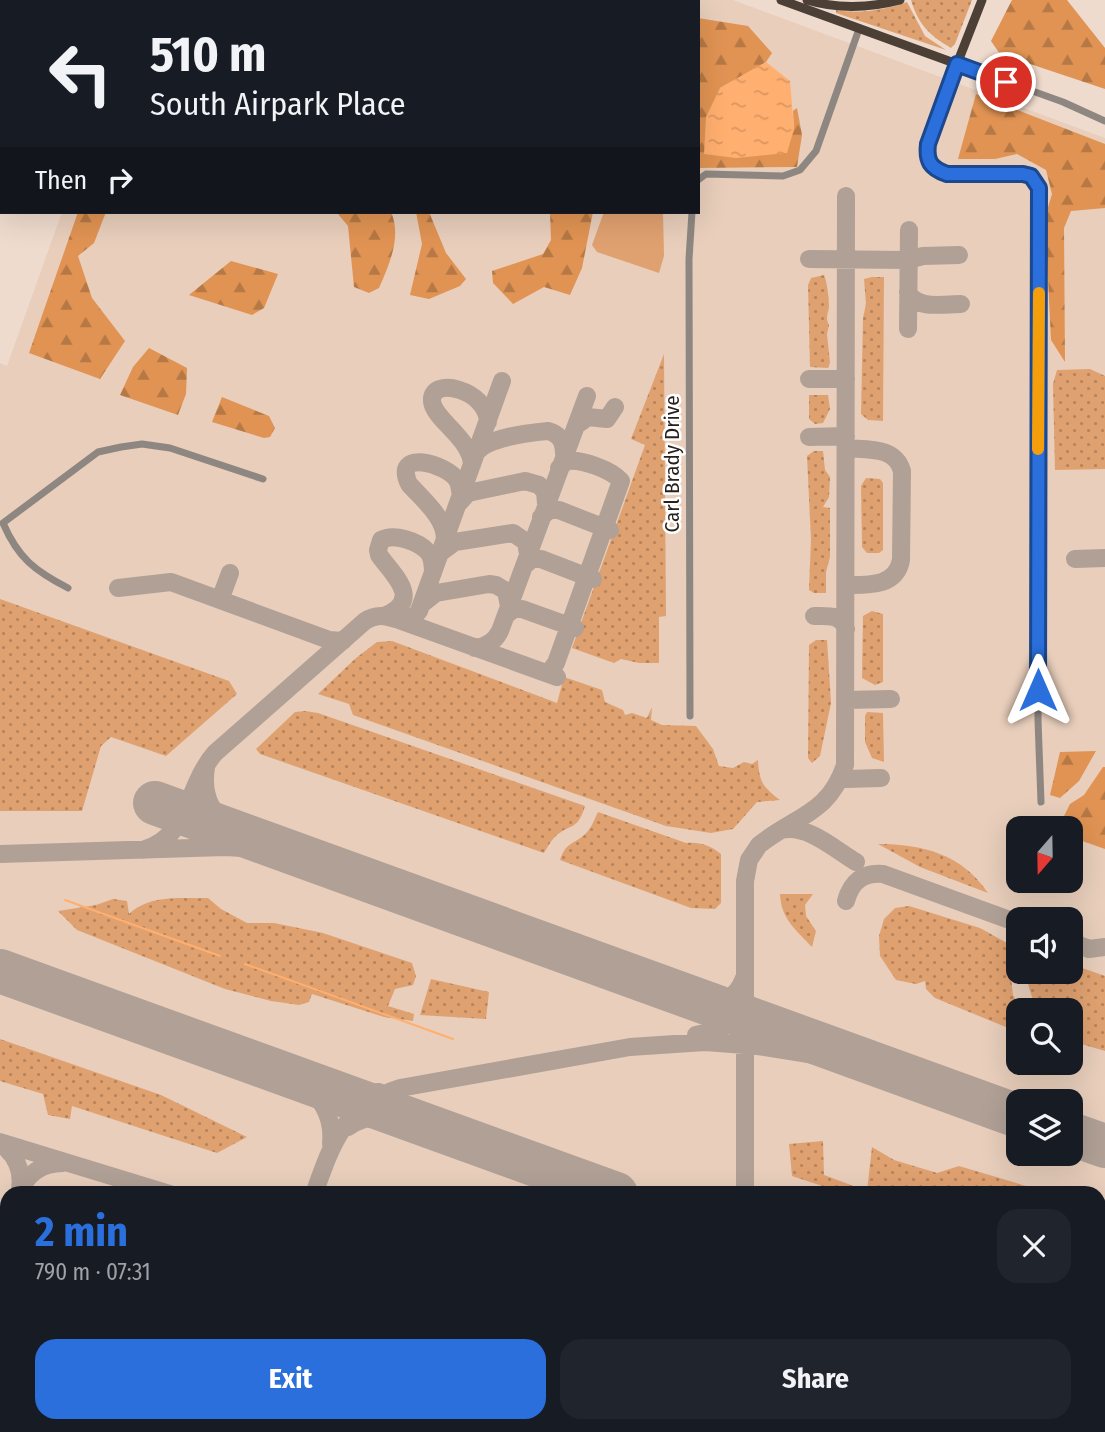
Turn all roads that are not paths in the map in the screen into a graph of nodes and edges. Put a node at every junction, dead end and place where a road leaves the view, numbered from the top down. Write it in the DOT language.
graph roads {
  1 [pos="781,0"];
  2 [pos="807,0"];
  3 [pos="900,0"];
  4 [pos="982,0"];
  5 [pos="859,29"];
  6 [pos="957,64"];
  7 [pos="1105,121"];
  8 [pos="700,178"];
  9 [pos="692,214"];
  10 [pos="263,479"];
  11 [pos="68,588"];
  12 [pos="690,716"];
  13 [pos="1041,802"];
  1 -- 5 [label="main road"];
  2 -- 3 [label="main road"];
  4 -- 6 [label="main road"];
  5 -- 6 [label="main road"];
  5 -- 8 [label="street"];
  6 -- 7 [label="street"];
  6 -- 13 [label="street"];
  9 -- 12 [label="street, Carl Brady Drive"];
  10 -- 11 [label="street"];
}
